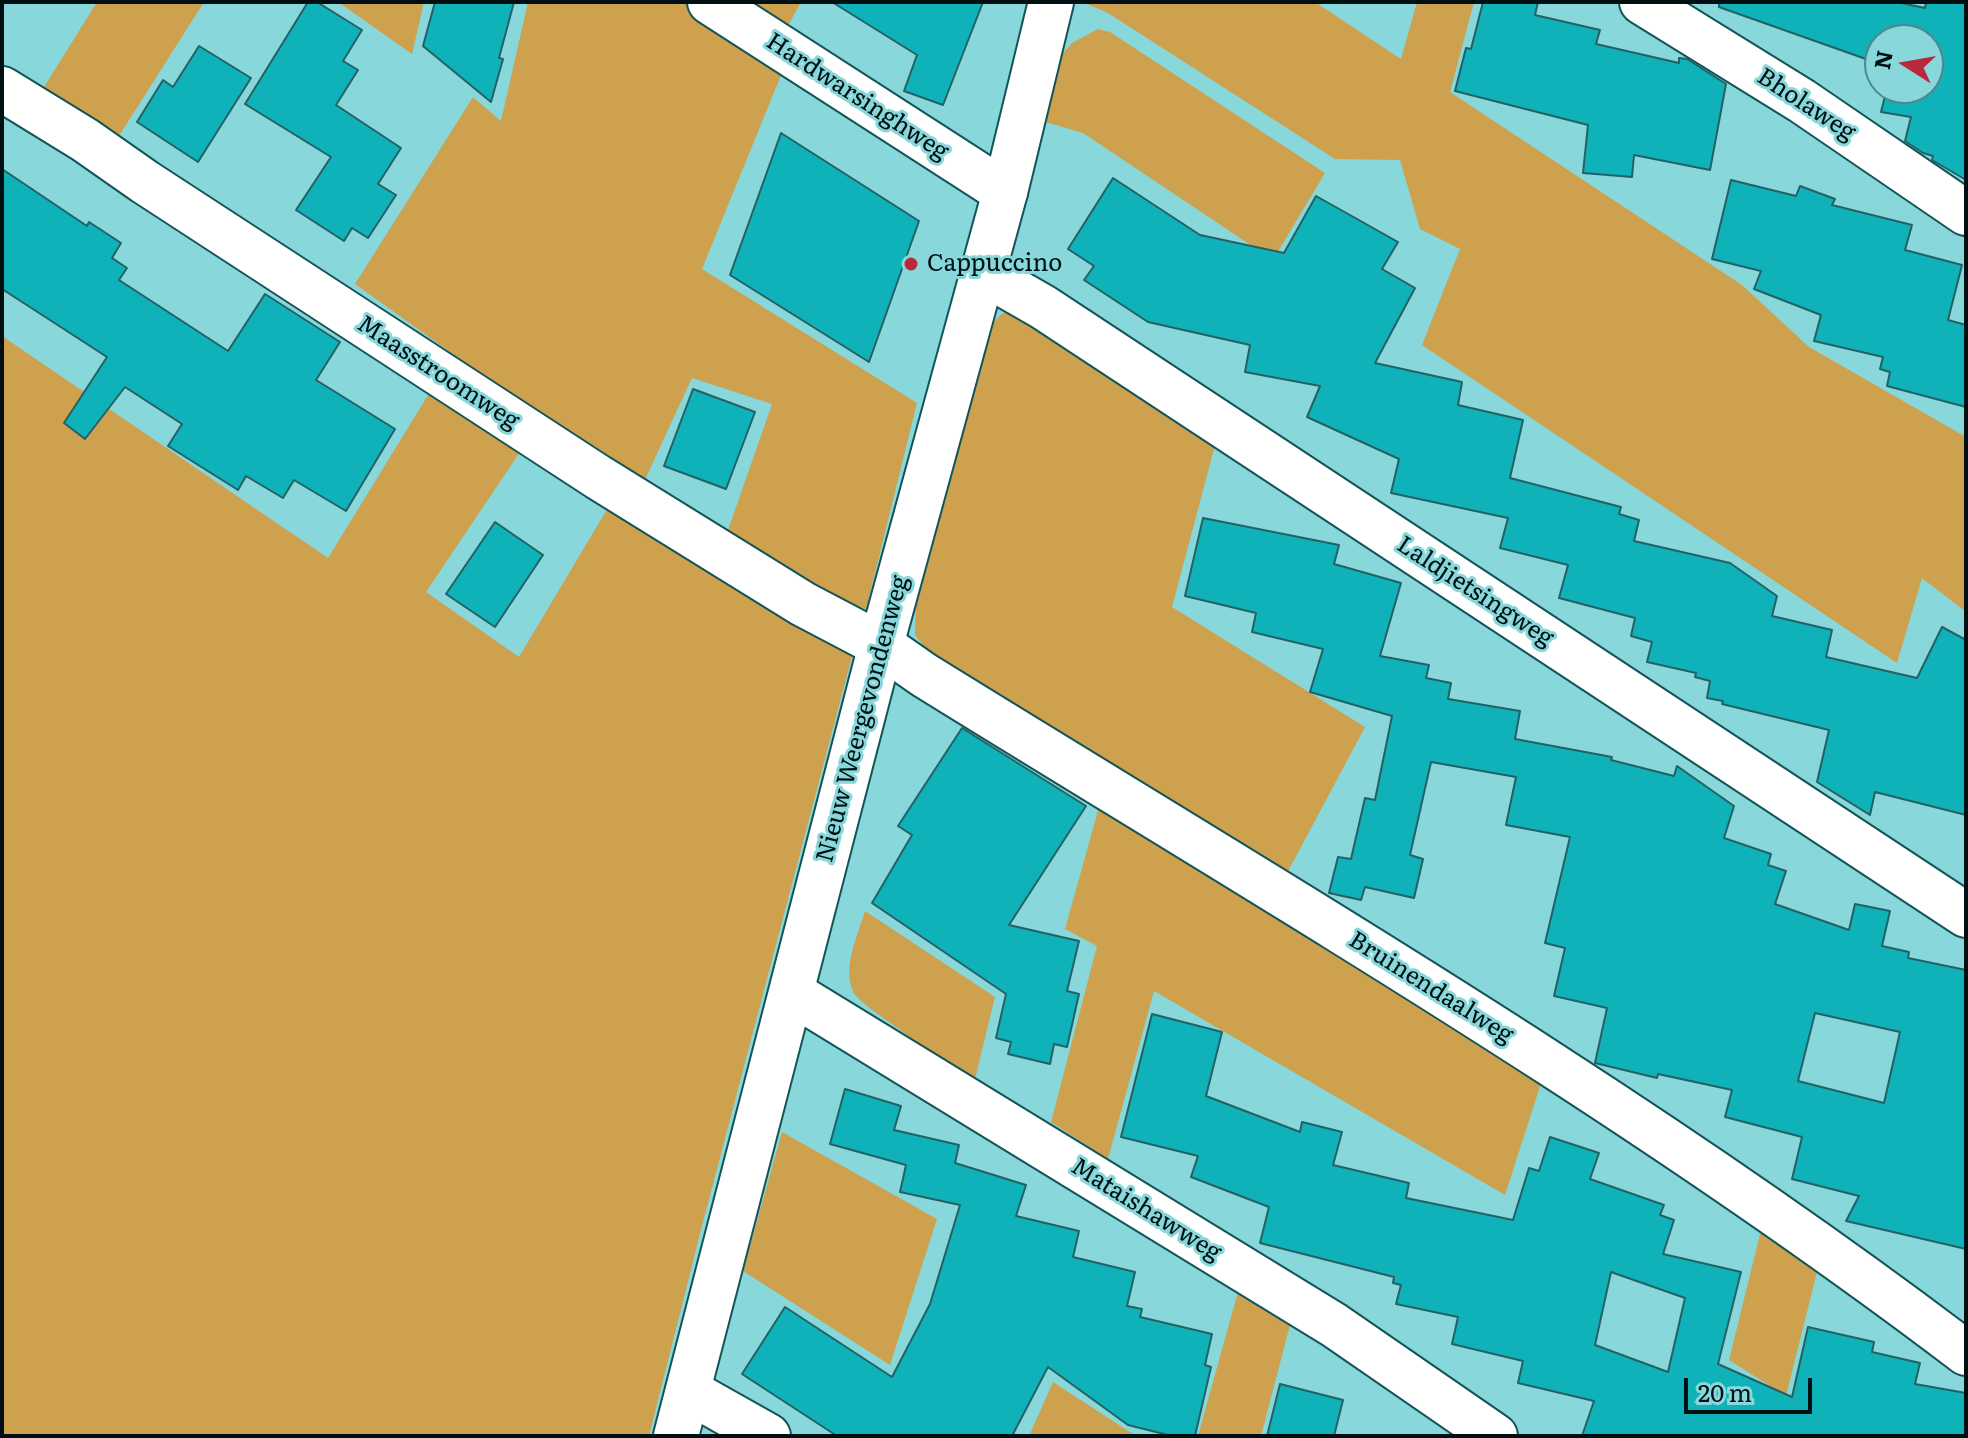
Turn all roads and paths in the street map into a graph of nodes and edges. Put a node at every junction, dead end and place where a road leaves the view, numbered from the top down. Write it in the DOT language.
graph roads {
  1 [pos="710,2"];
  2 [pos="1051,2"];
  3 [pos="1642,2"];
  4 [pos="2,89"];
  5 [pos="1005,192"];
  6 [pos="1966,213"];
  7 [pos="982,272"];
  8 [pos="881,645"];
  9 [pos="1966,915"];
  10 [pos="792,993"];
  11 [pos="1966,1353"];
  12 [pos="688,1391"];
  13 [pos="676,1436"];
  14 [pos="768,1436"];
  15 [pos="1495,1436"];
  1 -- 5 [label="street, Hardwarsinghweg"];
  2 -- 5 [label="street, Nieuw Weergevondenweg"];
  3 -- 6 [label="street, Bholaweg"];
  4 -- 8 [label="street, Maasstroomweg"];
  5 -- 7 [label="street, Nieuw Weergevondenweg"];
  7 -- 8 [label="street, Nieuw Weergevondenweg"];
  7 -- 9 [label="street, Laldjietsingweg"];
  8 -- 10 [label="street, Nieuw Weergevondenweg"];
  8 -- 11 [label="street, Bruinendaalweg"];
  10 -- 12 [label="street, Nieuw Weergevondenweg"];
  10 -- 15 [label="street, Mataishawweg"];
  12 -- 13 [label="street, Nieuw Weergevondenweg"];
  12 -- 14 [label="street"];
}
